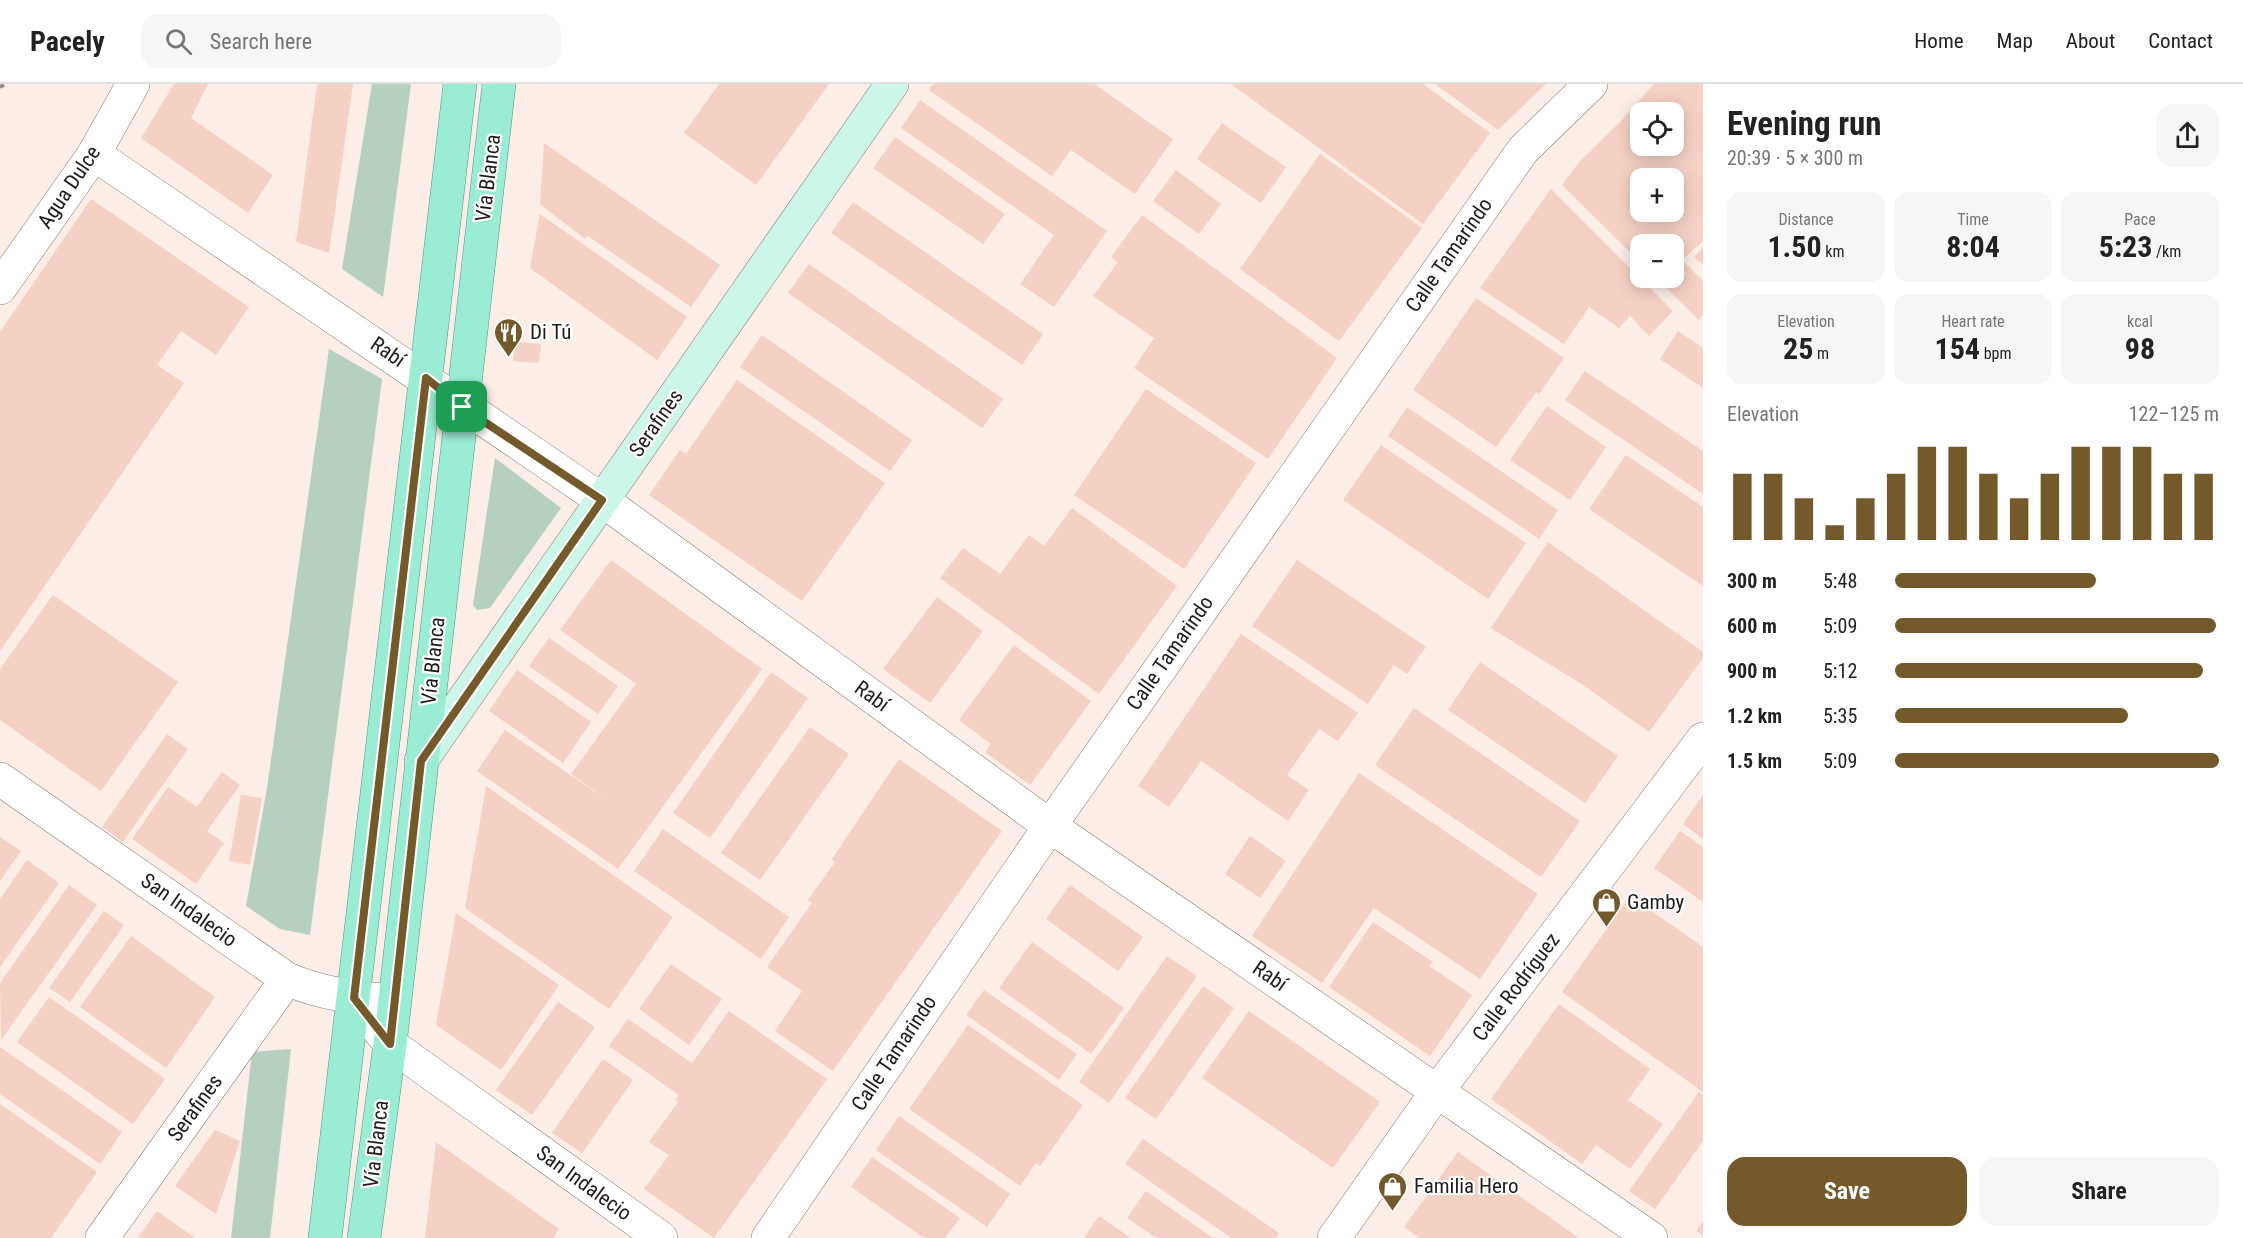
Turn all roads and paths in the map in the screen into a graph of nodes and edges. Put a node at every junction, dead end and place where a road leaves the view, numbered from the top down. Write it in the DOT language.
graph roads {
  1 [pos="5,84"];
  2 [pos="133,84"];
  3 [pos="460,84"];
  4 [pos="499,84"];
  5 [pos="892,84"];
  6 [pos="1591,84"];
  7 [pos="0,87"];
  8 [pos="94,154"];
  9 [pos="0,288"];
  10 [pos="426,378"];
  11 [pos="462,407"];
  12 [pos="602,500"];
  13 [pos="1703,739"];
  14 [pos="421,761"];
  15 [pos="0,779"];
  16 [pos="1050,826"];
  17 [pos="288,979"];
  18 [pos="354,998"];
  19 [pos="394,1001"];
  20 [pos="390,1044"];
  21 [pos="1438,1090"];
  22 [pos="102,1238"];
  23 [pos="325,1238"];
  24 [pos="364,1238"];
  25 [pos="661,1238"];
  26 [pos="768,1238"];
  27 [pos="1334,1238"];
  28 [pos="1651,1238"];
  1 -- 7 [label="path"];
  2 -- 8 [label="street, Agua Dulce"];
  3 -- 10 [label="main road, Vía Blanca"];
  4 -- 11 [label="main road, Vía Blanca"];
  5 -- 12 [label="street, Serafines"];
  6 -- 16 [label="street, Calle Tamarindo"];
  8 -- 9 [label="street, Agua Dulce"];
  8 -- 10 [label="street, Rabí"];
  10 -- 11 [label="street, Rabí"];
  10 -- 18 [label="main road, Vía Blanca"];
  11 -- 12 [label="street, Rabí"];
  11 -- 14 [label="main road, Vía Blanca"];
  12 -- 14 [label="street, Serafines"];
  12 -- 16 [label="street, Rabí"];
  13 -- 21 [label="street, Calle Rodríguez"];
  14 -- 19 [label="main road, Vía Blanca"];
  15 -- 17 [label="street, San Indalecio"];
  16 -- 21 [label="street, Rabí"];
  16 -- 26 [label="street, Calle Tamarindo"];
  17 -- 18 [label="street, San Indalecio"];
  17 -- 22 [label="street, Serafines"];
  18 -- 19 [label="street, San Indalecio"];
  18 -- 20 [label="street, San Indalecio"];
  18 -- 23 [label="main road, Vía Blanca"];
  19 -- 20 [label="main road, Vía Blanca"];
  20 -- 24 [label="main road, Vía Blanca"];
  20 -- 25 [label="street, San Indalecio"];
  21 -- 27 [label="street, Calle Rodríguez"];
  21 -- 28 [label="street, Rabí"];
}
